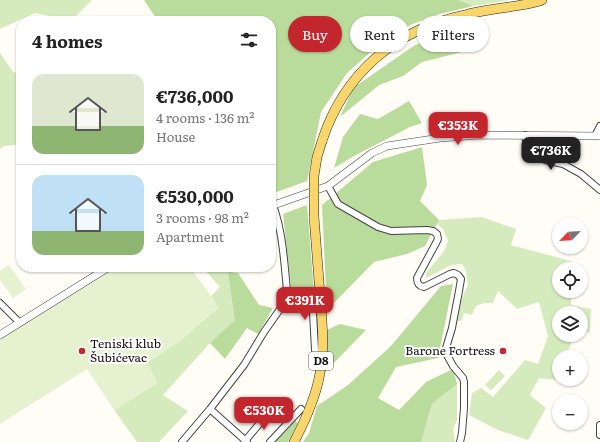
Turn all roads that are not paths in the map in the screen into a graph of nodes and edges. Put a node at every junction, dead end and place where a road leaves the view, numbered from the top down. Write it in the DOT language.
graph roads {
  1 [pos="542,0"];
  2 [pos="600,126"];
  3 [pos="525,136"];
  4 [pos="598,136"];
  5 [pos="328,186"];
  6 [pos="600,190"];
  7 [pos="276,205"];
  8 [pos="276,214"];
  9 [pos="101,272"];
  10 [pos="288,290"];
  11 [pos="0,303"];
  12 [pos="19,322"];
  13 [pos="0,335"];
  14 [pos="314,350"];
  15 [pos="210,409"];
  16 [pos="300,409"];
  17 [pos="270,410"];
  18 [pos="600,425"];
  19 [pos="600,435"];
  20 [pos="246,441"];
  21 [pos="182,442"];
  22 [pos="270,442"];
  23 [pos="294,442"];
  24 [pos="460,442"];
  1 -- 23 [label="main road, D8, bridge"];
  2 -- 4 [label="street"];
  3 -- 4 [label="street"];
  3 -- 5 [label="street"];
  3 -- 6 [label="street"];
  5 -- 7 [label="street"];
  5 -- 24 [label="street"];
  8 -- 10 [label="street"];
  9 -- 12 [label="street"];
  10 -- 14 [label="street"];
  10 -- 15 [label="street"];
  11 -- 12 [label="street"];
  12 -- 13 [label="street"];
  15 -- 20 [label="street"];
  15 -- 21 [label="street"];
  16 -- 22 [label="street"];
  17 -- 20 [label="street"];
  18 -- 19 [label="street"];
}
